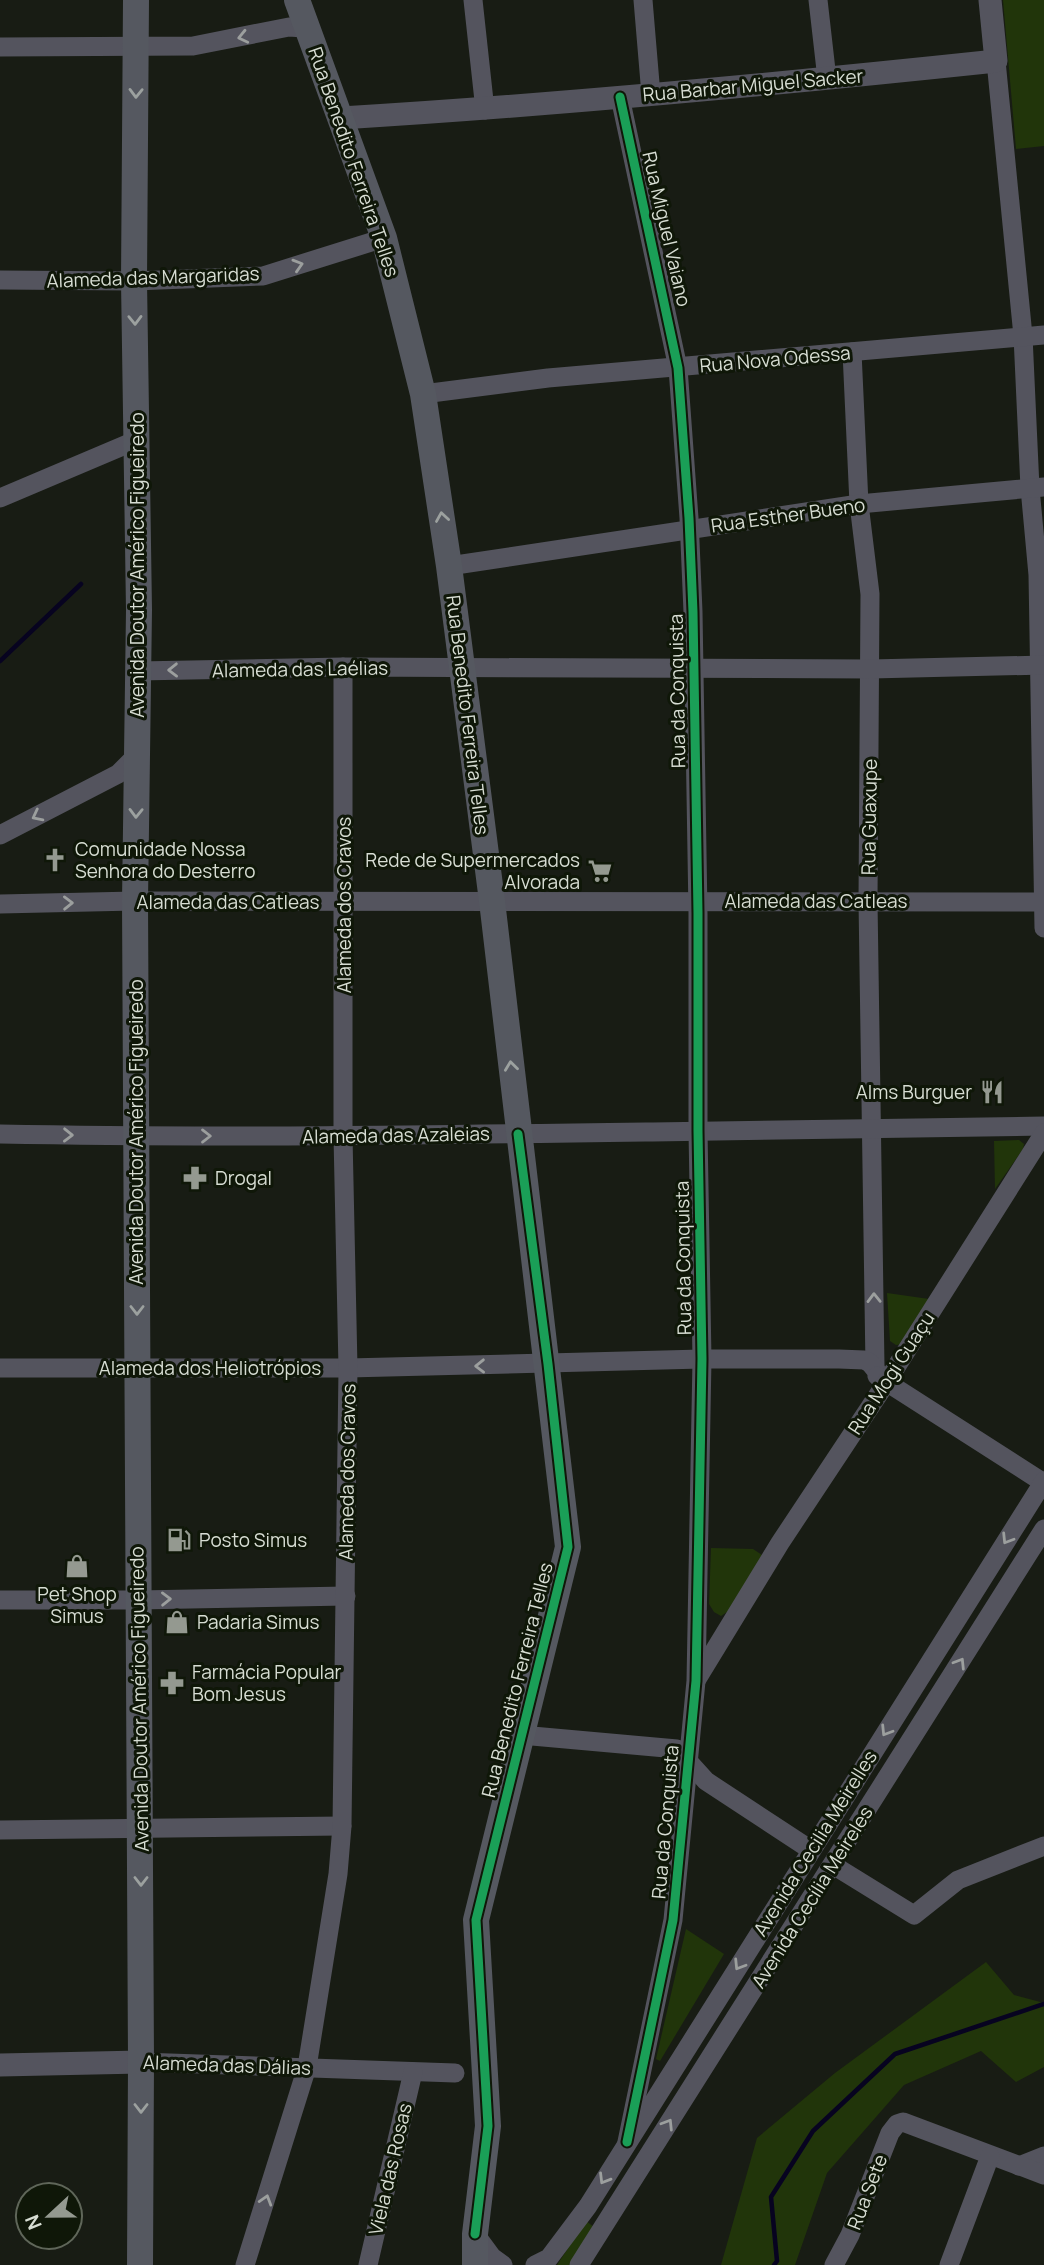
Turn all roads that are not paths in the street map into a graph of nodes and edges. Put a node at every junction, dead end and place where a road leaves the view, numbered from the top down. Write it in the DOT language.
graph roads {
  1 [pos="136,0"];
  2 [pos="297,0"];
  3 [pos="473,0"];
  4 [pos="643,0"];
  5 [pos="818,0"];
  6 [pos="990,0"];
  7 [pos="309,32"];
  8 [pos="0,47"];
  9 [pos="136,47"];
  10 [pos="996,61"];
  11 [pos="827,79"];
  12 [pos="651,95"];
  13 [pos="620,97"];
  14 [pos="485,110"];
  15 [pos="341,118"];
  16 [pos="384,238"];
  17 [pos="0,280"];
  18 [pos="134,281"];
  19 [pos="1044,334"];
  20 [pos="1023,336"];
  21 [pos="852,352"];
  22 [pos="678,368"];
  23 [pos="423,394"];
  24 [pos="137,440"];
  25 [pos="1037,488"];
  26 [pos="0,498"];
  27 [pos="859,504"];
  28 [pos="689,530"];
  29 [pos="449,566"];
  30 [pos="1042,665"];
  31 [pos="343,667"];
  32 [pos="461,668"];
  33 [pos="694,669"];
  34 [pos="871,669"];
  35 [pos="138,671"];
  36 [pos="136,756"];
  37 [pos="0,835"];
  38 [pos="135,901"];
  39 [pos="492,901"];
  40 [pos="697,901"];
  41 [pos="868,901"];
  42 [pos="344,902"];
  43 [pos="1044,902"];
  44 [pos="0,904"];
  45 [pos="1044,928"];
  46 [pos="1044,1125"];
  47 [pos="871,1130"];
  48 [pos="698,1131"];
  49 [pos="1044,1133"];
  50 [pos="0,1134"];
  51 [pos="518,1134"];
  52 [pos="137,1136"];
  53 [pos="343,1136"];
  54 [pos="702,1359"];
  55 [pos="548,1364"];
  56 [pos="0,1368"];
  57 [pos="137,1368"];
  58 [pos="348,1368"];
  59 [pos="880,1375"];
  60 [pos="1044,1482"];
  61 [pos="1044,1529"];
  62 [pos="346,1596"];
  63 [pos="0,1600"];
  64 [pos="138,1600"];
  65 [pos="737,1613"];
  66 [pos="698,1627"];
  67 [pos="696,1681"];
  68 [pos="522,1735"];
  69 [pos="688,1763"];
  70 [pos="342,1826"];
  71 [pos="141,1828"];
  72 [pos="0,1829"];
  73 [pos="1044,1846"];
  74 [pos="811,1850"];
  75 [pos="833,1865"];
  76 [pos="141,2062"];
  77 [pos="0,2065"];
  78 [pos="307,2067"];
  79 [pos="413,2072"];
  80 [pos="455,2073"];
  81 [pos="627,2142"];
  82 [pos="990,2156"];
  83 [pos="1044,2156"];
  84 [pos="1019,2166"];
  85 [pos="1044,2175"];
  86 [pos="588,2206"];
  87 [pos="608,2219"];
  88 [pos="475,2234"];
  89 [pos="140,2265"];
  90 [pos="245,2265"];
  91 [pos="368,2265"];
  92 [pos="475,2265"];
  93 [pos="503,2265"];
  94 [pos="535,2265"];
  95 [pos="579,2265"];
  96 [pos="834,2265"];
  97 [pos="949,2265"];
  1 -- 9 [label="main road, Avenida Doutor Américo Figueiredo"];
  2 -- 7 [label="main road, Rua Benedito Ferreira Telles"];
  3 -- 14 [label="street"];
  4 -- 12 [label="street"];
  5 -- 11 [label="street"];
  6 -- 10 [label="street"];
  7 -- 9 [label="street, one-way"];
  7 -- 15 [label="main road, Rua Benedito Ferreira Telles"];
  8 -- 9 [label="street"];
  9 -- 18 [label="main road, Avenida Doutor Américo Figueiredo, one-way"];
  10 -- 11 [label="street, Rua Barbar Miguel Sacker"];
  10 -- 20 [label="street"];
  11 -- 12 [label="street, Rua Barbar Miguel Sacker"];
  12 -- 13 [label="street, Rua Barbar Miguel Sacker"];
  13 -- 14 [label="street, Rua Barbar Miguel Sacker"];
  13 -- 22 [label="street, Rua Miguel Vaiano"];
  14 -- 15 [label="street, Rua Barbar Miguel Sacker"];
  15 -- 16 [label="main road, Rua Benedito Ferreira Telles"];
  18 -- 16 [label="street, Alameda das Margaridas, one-way"];
  16 -- 23 [label="main road, Rua Benedito Ferreira Telles"];
  17 -- 18 [label="street, Alameda das Margaridas"];
  18 -- 24 [label="main road, Avenida Doutor Américo Figueiredo, one-way"];
  19 -- 20 [label="street, Rua Nova Odessa"];
  20 -- 21 [label="street, Rua Nova Odessa"];
  20 -- 25 [label="street"];
  21 -- 22 [label="street, Rua Nova Odessa"];
  21 -- 27 [label="street, Rua Guaxupe"];
  22 -- 23 [label="street, Rua Nova Odessa"];
  22 -- 28 [label="street, Rua da Conquista"];
  29 -- 23 [label="main road, Rua Benedito Ferreira Telles, one-way"];
  24 -- 26 [label="street"];
  24 -- 35 [label="main road, Avenida Doutor Américo Figueiredo"];
  25 -- 27 [label="street, Rua Esther Bueno"];
  25 -- 30 [label="street"];
  27 -- 28 [label="street, Rua Esther Bueno"];
  27 -- 34 [label="street, Rua Guaxupe"];
  28 -- 29 [label="street, Rua Esther Bueno"];
  28 -- 33 [label="street, Rua da Conquista"];
  29 -- 32 [label="main road, Rua Benedito Ferreira Telles"];
  30 -- 34 [label="street, Alameda das Laélias"];
  30 -- 43 [label="street"];
  31 -- 32 [label="street, Alameda das Laélias"];
  31 -- 35 [label="street, Alameda das Laélias, one-way"];
  31 -- 42 [label="street, Alameda dos Cravos"];
  32 -- 33 [label="street, Alameda das Laélias"];
  32 -- 39 [label="main road, Rua Benedito Ferreira Telles"];
  33 -- 34 [label="street, Alameda das Laélias"];
  33 -- 40 [label="street, Rua da Conquista"];
  34 -- 41 [label="street, Rua Guaxupe"];
  35 -- 36 [label="main road, Avenida Doutor Américo Figueiredo"];
  36 -- 37 [label="street, one-way"];
  36 -- 38 [label="main road, Avenida Doutor Américo Figueiredo, one-way"];
  38 -- 42 [label="street, Alameda das Catleas"];
  44 -- 38 [label="street, Alameda das Catleas, one-way"];
  38 -- 52 [label="main road, Avenida Doutor Américo Figueiredo"];
  39 -- 40 [label="street, Alameda das Catleas"];
  39 -- 42 [label="street, Alameda das Catleas"];
  51 -- 39 [label="main road, Rua Benedito Ferreira Telles, one-way"];
  40 -- 41 [label="street, Alameda das Catleas"];
  40 -- 48 [label="street, Rua da Conquista"];
  41 -- 43 [label="street, Alameda das Catleas"];
  41 -- 47 [label="street, Rua Guaxupe"];
  42 -- 53 [label="street, Alameda dos Cravos"];
  43 -- 45 [label="street"];
  46 -- 47 [label="street, Alameda das Azaleias"];
  47 -- 48 [label="street, Alameda das Azaleias"];
  59 -- 47 [label="street, Rua Guaxupe, one-way"];
  48 -- 51 [label="street, Alameda das Azaleias"];
  48 -- 54 [label="street, Rua da Conquista"];
  49 -- 59 [label="street, Rua Mogi Guaçu"];
  50 -- 52 [label="street, Alameda das Azaleias, one-way"];
  51 -- 53 [label="street, Alameda das Azaleias"];
  51 -- 55 [label="main road, Rua Benedito Ferreira Telles"];
  52 -- 53 [label="street, Alameda das Azaleias, one-way"];
  52 -- 57 [label="main road, Avenida Doutor Américo Figueiredo, one-way"];
  53 -- 58 [label="street, Alameda dos Cravos"];
  54 -- 55 [label="street, Alameda dos Heliotrópios"];
  54 -- 59 [label="street, Alameda dos Heliotrópios"];
  54 -- 66 [label="street, Rua da Conquista"];
  55 -- 58 [label="street, Alameda dos Heliotrópios, one-way"];
  55 -- 68 [label="main road, Rua Benedito Ferreira Telles"];
  56 -- 57 [label="street, Alameda dos Heliotrópios"];
  57 -- 58 [label="street, Alameda dos Heliotrópios"];
  57 -- 64 [label="main road, Avenida Doutor Américo Figueiredo"];
  58 -- 62 [label="street, Alameda dos Cravos"];
  59 -- 60 [label="street, Alameda dos Heliotrópios"];
  59 -- 65 [label="street, Rua Mogi Guaçu"];
  60 -- 74 [label="street, Avenida Cecilia Meirelles, one-way"];
  75 -- 61 [label="street, Avenida Cecília Meireles, one-way"];
  64 -- 62 [label="street, one-way"];
  62 -- 70 [label="street, Alameda dos Cravos"];
  63 -- 64 [label="street"];
  64 -- 71 [label="main road, Avenida Doutor Américo Figueiredo"];
  65 -- 66 [label="street"];
  65 -- 67 [label="street, Rua Mogi Guaçu"];
  66 -- 67 [label="street, Rua da Conquista"];
  67 -- 69 [label="street, Rua da Conquista"];
  68 -- 69 [label="street"];
  68 -- 88 [label="main road, Rua Benedito Ferreira Telles"];
  69 -- 74 [label="street"];
  69 -- 81 [label="street, Rua da Conquista"];
  70 -- 71 [label="street"];
  70 -- 78 [label="street, Alameda dos Cravos"];
  71 -- 72 [label="street"];
  71 -- 76 [label="main road, Avenida Doutor Américo Figueiredo, one-way"];
  73 -- 75 [label="street"];
  74 -- 81 [label="street, Avenida Cecilia Meirelles, one-way"];
  87 -- 75 [label="street, Avenida Cecília Meireles, one-way"];
  76 -- 77 [label="street, Alameda das Dálias"];
  76 -- 78 [label="street, Alameda das Dálias"];
  76 -- 89 [label="main road, Avenida Doutor Américo Figueiredo, one-way"];
  78 -- 79 [label="street, Alameda das Dálias"];
  90 -- 78 [label="street, Alameda dos Cravos, one-way"];
  79 -- 80 [label="street, Alameda das Dálias"];
  79 -- 91 [label="street, Viela das Rosas"];
  81 -- 86 [label="street, Avenida Cecilia Meirelles, one-way"];
  82 -- 84 [label="street"];
  82 -- 96 [label="street, Rua Sete"];
  82 -- 97 [label="street"];
  83 -- 84 [label="street"];
  84 -- 85 [label="street"];
  86 -- 87 [label="street"];
  86 -- 94 [label="street, Avenida Cecilia Meirelles"];
  87 -- 95 [label="street, Avenida Cecília Meireles"];
  88 -- 92 [label="main road, Rua Benedito Ferreira Telles"];
  88 -- 93 [label="street"];
}
